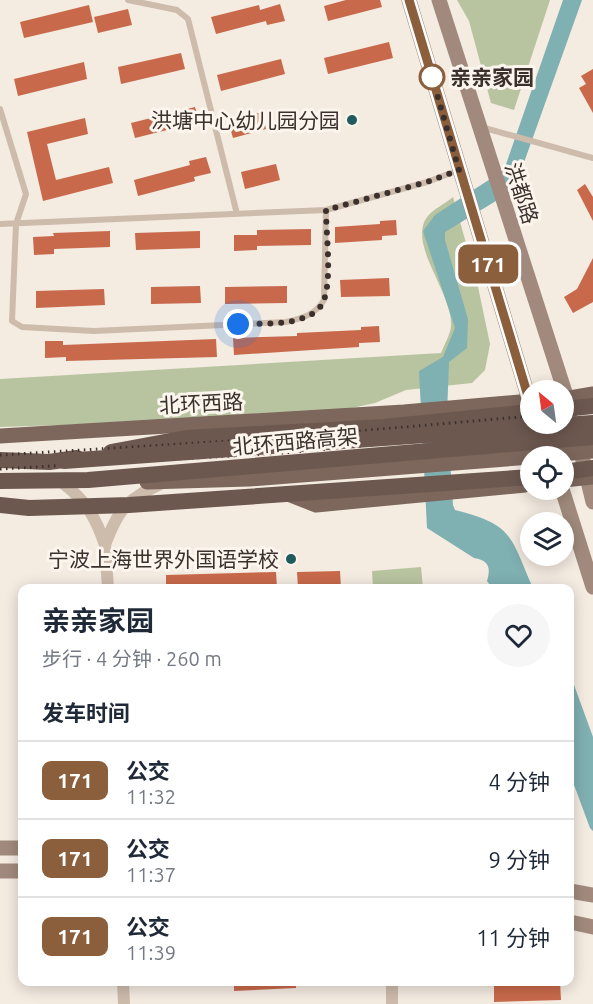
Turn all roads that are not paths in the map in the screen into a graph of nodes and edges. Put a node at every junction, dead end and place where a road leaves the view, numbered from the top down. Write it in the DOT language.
graph roads {
  1 [pos="128,0"];
  2 [pos="409,0"];
  3 [pos="439,0"];
  4 [pos="0,109"];
  5 [pos="478,126"];
  6 [pos="593,158"];
  7 [pos="461,175"];
  8 [pos="326,210"];
  9 [pos="237,214"];
  10 [pos="0,224"];
  11 [pos="16,224"];
  12 [pos="523,380"];
  13 [pos="558,380"];
  14 [pos="593,394"];
  15 [pos="574,399"];
  16 [pos="574,403"];
  17 [pos="520,405"];
  18 [pos="593,406"];
  19 [pos="520,407"];
  20 [pos="574,422"];
  21 [pos="593,423"];
  22 [pos="0,436"];
  23 [pos="593,437"];
  24 [pos="587,452"];
  25 [pos="520,458"];
  26 [pos="0,460"];
  27 [pos="64,461"];
  28 [pos="574,473"];
  29 [pos="590,474"];
  30 [pos="520,478"];
  31 [pos="574,478"];
  32 [pos="249,479"];
  33 [pos="0,481"];
  34 [pos="166,482"];
  35 [pos="63,484"];
  36 [pos="520,485"];
  37 [pos="565,500"];
  38 [pos="593,502"];
  39 [pos="0,505"];
  40 [pos="105,544"];
  41 [pos="108,584"];
  42 [pos="593,587"];
  43 [pos="0,848"];
  44 [pos="18,848"];
  45 [pos="0,871"];
  46 [pos="18,871"];
  47 [pos="574,892"];
  48 [pos="593,895"];
  49 [pos="574,923"];
  50 [pos="593,927"];
  51 [pos="123,986"];
  52 [pos="392,986"];
  53 [pos="124,1004"];
  54 [pos="392,1004"];
  1 -- 9 [label="lane"];
  2 -- 7 [label="main road"];
  3 -- 5 [label="main road, 洪都路"];
  4 -- 11 [label="lane"];
  5 -- 6 [label="lane"];
  5 -- 13 [label="main road, 洪都路"];
  7 -- 8 [label="lane"];
  7 -- 12 [label="main road"];
  8 -- 9 [label="lane"];
  8 -- 11 [label="lane"];
  9 -- 11 [label="lane"];
  10 -- 11 [label="lane"];
  14 -- 15 [label="main road"];
  16 -- 18 [label="highway, bridge"];
  17 -- 22 [label="main road, 北环西路"];
  19 -- 27 [label="highway, bridge"];
  20 -- 24 [label="main road, 洪都路"];
  21 -- 27 [label="highway, 北环西路高架, bridge"];
  23 -- 33 [label="highway, 北环西路高架, bridge"];
  24 -- 29 [label="main road, 洪都路"];
  25 -- 32 [label="main road"];
  26 -- 27 [label="highway, 北环西路高架"];
  28 -- 29 [label="highway, bridge"];
  29 -- 31 [label="main road"];
  29 -- 38 [label="main road, 洪都路"];
  30 -- 39 [label="highway, bridge"];
  32 -- 34 [label="main road"];
  32 -- 36 [label="main road"];
  33 -- 35 [label="main road"];
  34 -- 35 [label="main road"];
  34 -- 40 [label="street"];
  35 -- 40 [label="street"];
  37 -- 42 [label="main road"];
  40 -- 41 [label="street"];
  43 -- 44 [label="main road"];
  45 -- 46 [label="main road"];
  47 -- 48 [label="main road"];
  49 -- 50 [label="main road"];
  51 -- 53 [label="street"];
  52 -- 54 [label="street"];
}
